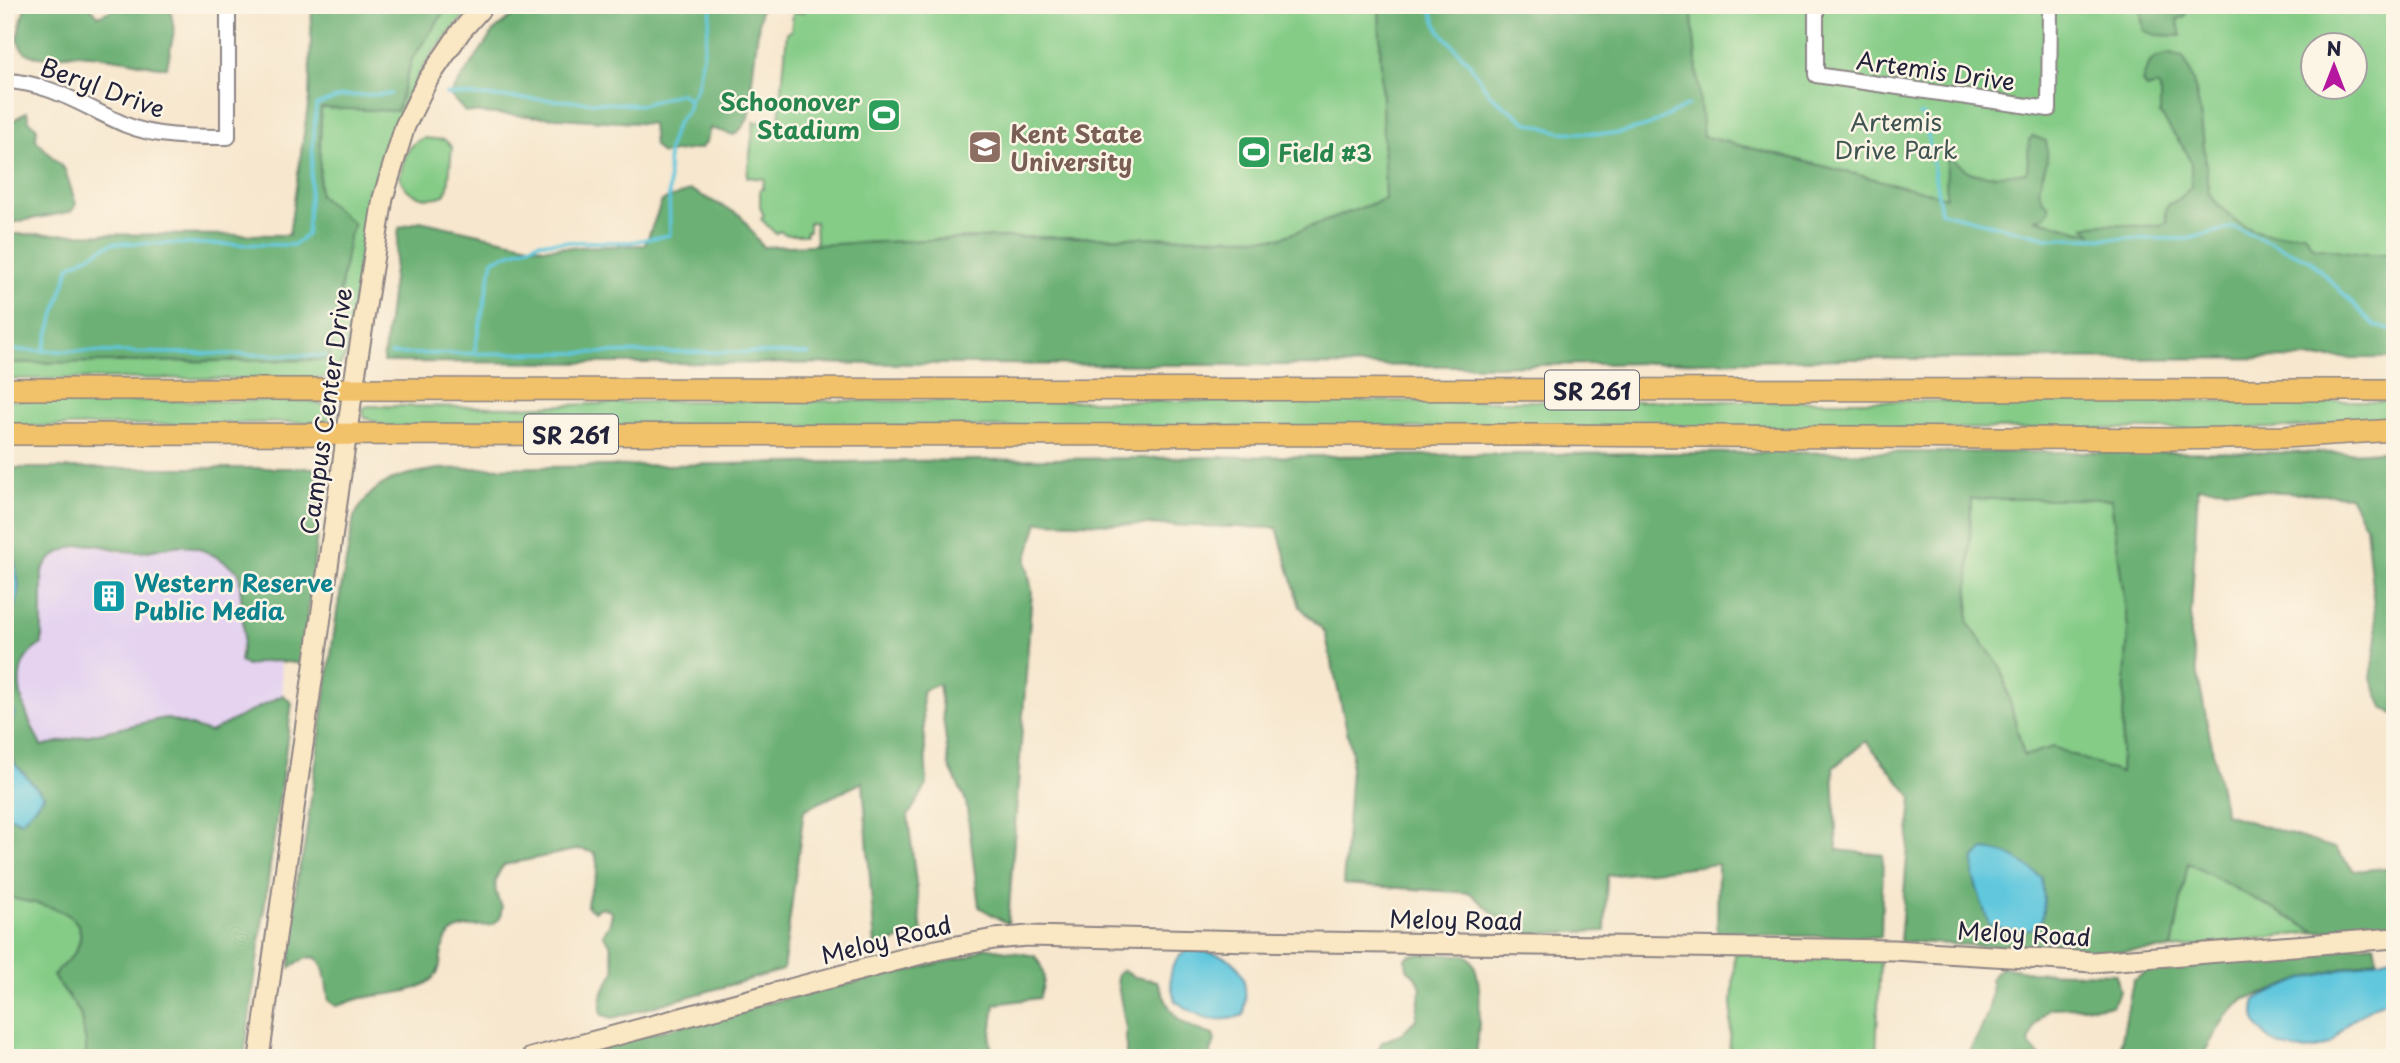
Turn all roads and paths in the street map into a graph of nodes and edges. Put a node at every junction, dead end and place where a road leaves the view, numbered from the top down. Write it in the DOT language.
graph roads {
  1 [pos="228,5"];
  2 [pos="484,5"];
  3 [pos="1816,5"];
  4 [pos="2050,5"];
  5 [pos="5,81"];
  6 [pos="5,389"];
  7 [pos="353,390"];
  8 [pos="2395,390"];
  9 [pos="2395,430"];
  10 [pos="5,434"];
  11 [pos="346,435"];
  12 [pos="2395,938"];
  13 [pos="259,1058"];
  14 [pos="531,1058"];
  1 -- 5 [label="street, Beryl Drive"];
  2 -- 7 [label="street, Campus Center Drive"];
  3 -- 4 [label="street, Artemis Drive"];
  6 -- 7 [label="main road, SR 261"];
  7 -- 8 [label="main road, SR 261"];
  7 -- 11 [label="street, Campus Center Drive"];
  9 -- 11 [label="main road, SR 261"];
  10 -- 11 [label="main road, SR 261"];
  11 -- 13 [label="street, Campus Center Drive"];
  12 -- 14 [label="street, Meloy Road"];
}
